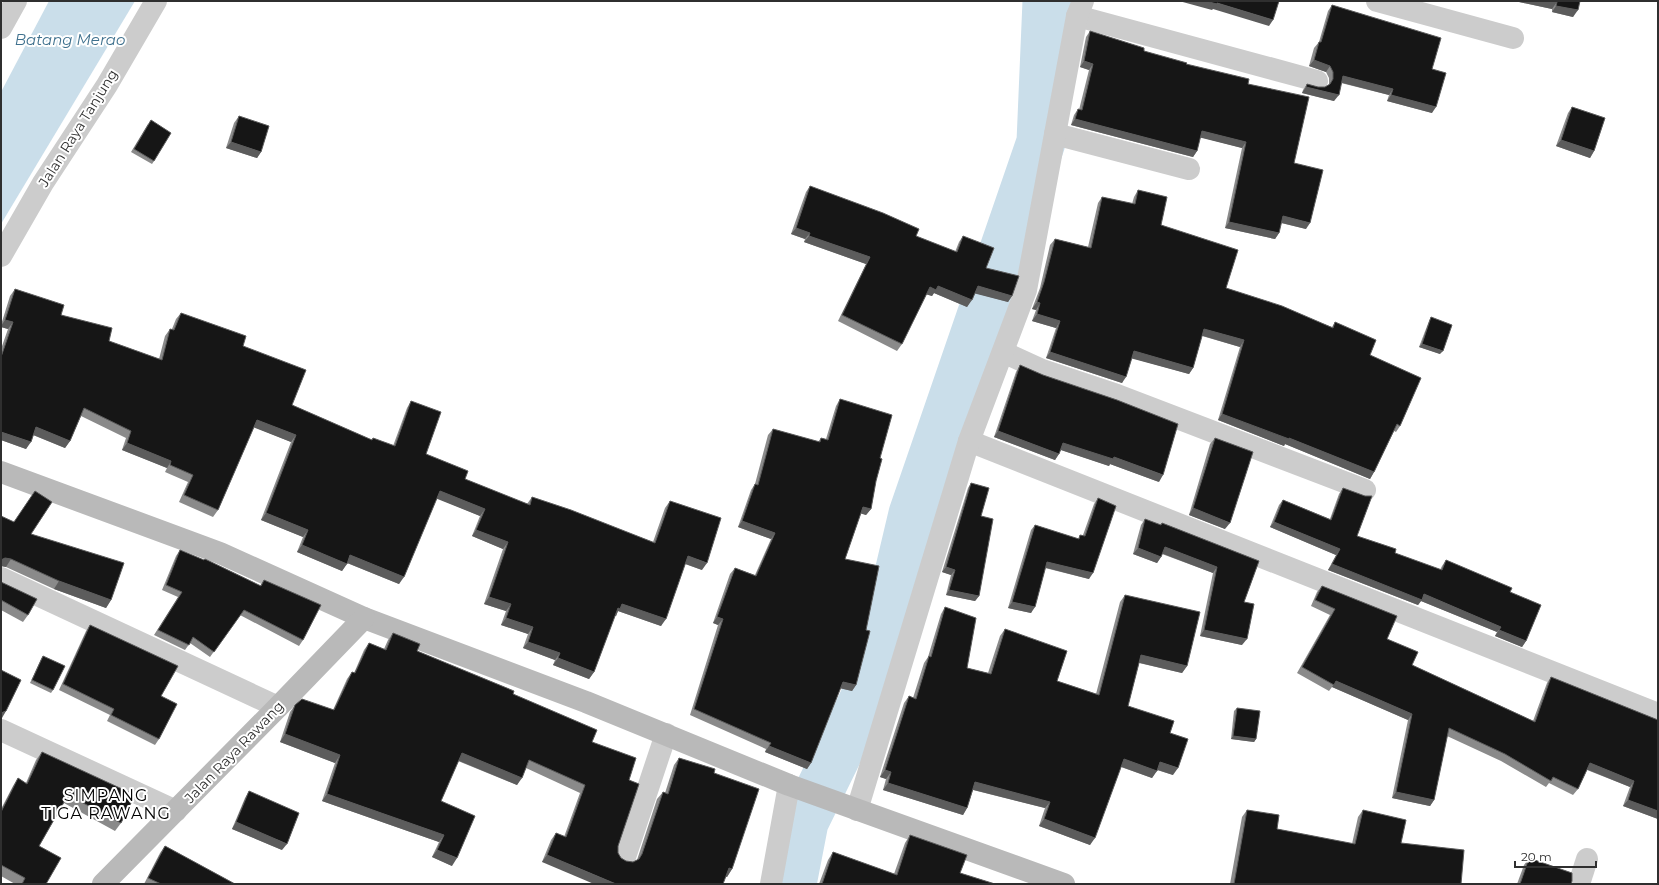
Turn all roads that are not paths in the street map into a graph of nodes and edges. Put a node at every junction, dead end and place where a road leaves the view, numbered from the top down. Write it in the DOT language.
graph roads {
  1 [pos="16,1"];
  2 [pos="156,1"];
  3 [pos="1377,1"];
  4 [pos="1080,9"];
  5 [pos="1,28"];
  6 [pos="1513,38"];
  7 [pos="1317,81"];
  8 [pos="1055,134"];
  9 [pos="1188,169"];
  10 [pos="1,256"];
  11 [pos="1003,352"];
  12 [pos="970,441"];
  13 [pos="1,472"];
  14 [pos="1365,490"];
  15 [pos="1,578"];
  16 [pos="364,618"];
  17 [pos="278,707"];
  18 [pos="1658,714"];
  19 [pos="1,730"];
  20 [pos="666,734"];
  21 [pos="796,787"];
  22 [pos="850,808"];
  23 [pos="176,810"];
  24 [pos="625,857"];
  25 [pos="1587,859"];
  26 [pos="103,884"];
  27 [pos="771,884"];
  28 [pos="1064,884"];
  29 [pos="1579,884"];
  1 -- 5 [label="street"];
  2 -- 10 [label="street, Jalan Raya Tanjung"];
  3 -- 6 [label="street"];
  4 -- 7 [label="street"];
  4 -- 8 [label="street"];
  8 -- 9 [label="street"];
  8 -- 11 [label="street"];
  11 -- 12 [label="street"];
  11 -- 14 [label="street"];
  12 -- 18 [label="street"];
  12 -- 22 [label="street"];
  13 -- 16 [label="main road"];
  15 -- 17 [label="street"];
  16 -- 17 [label="main road, Jalan Raya Rawang"];
  16 -- 20 [label="main road"];
  17 -- 23 [label="main road, Jalan Raya Rawang"];
  19 -- 23 [label="street"];
  20 -- 21 [label="main road"];
  20 -- 24 [label="street"];
  21 -- 22 [label="main road"];
  21 -- 27 [label="street"];
  22 -- 28 [label="main road"];
  23 -- 26 [label="main road, Jalan Raya Rawang"];
  25 -- 29 [label="street"];
}
